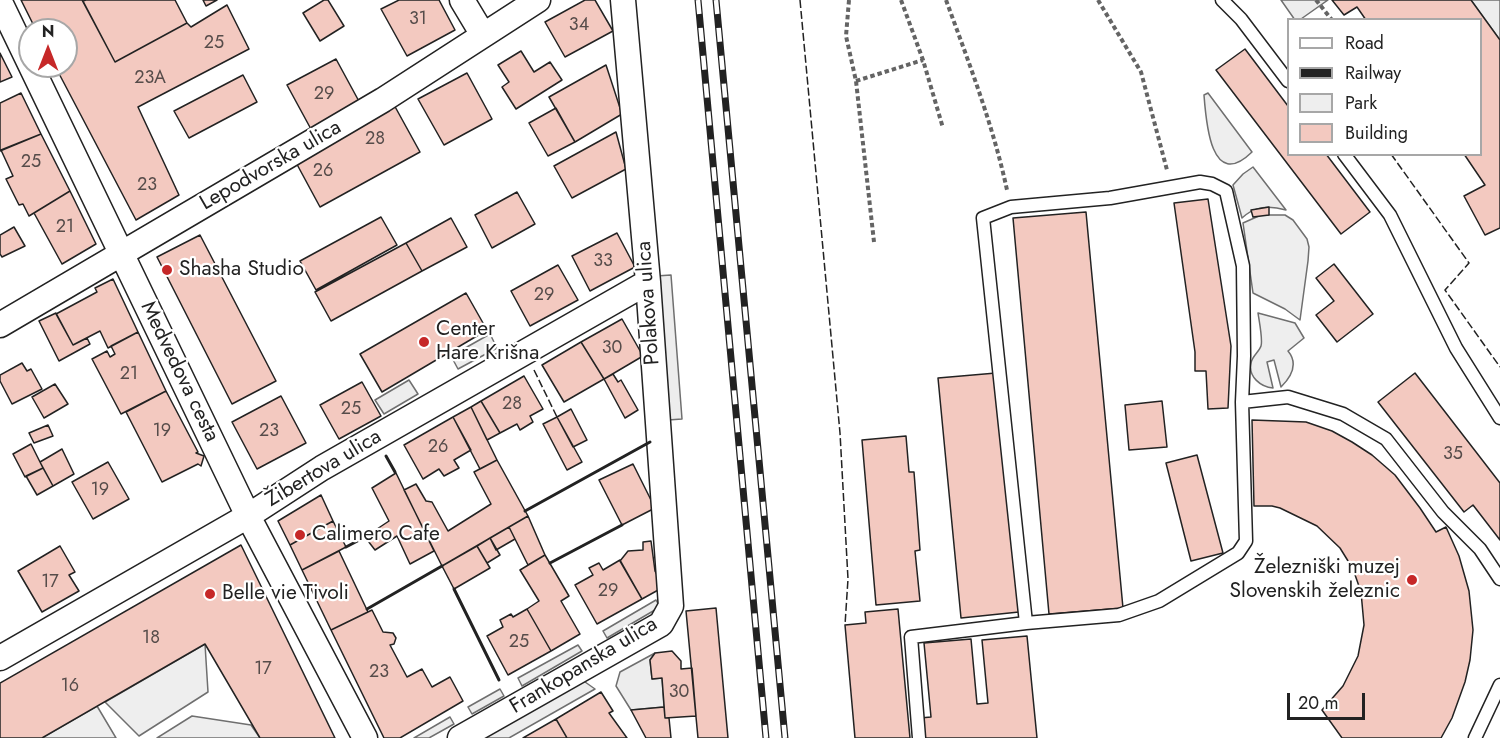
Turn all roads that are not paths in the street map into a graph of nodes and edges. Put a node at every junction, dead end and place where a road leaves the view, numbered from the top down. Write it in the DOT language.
graph roads {
  1 [pos="462,0"];
  2 [pos="538,0"];
  3 [pos="623,0"];
  4 [pos="1222,0"];
  5 [pos="0,2"];
  6 [pos="483,35"];
  7 [pos="1287,80"];
  8 [pos="1346,156"];
  9 [pos="121,253"];
  10 [pos="648,282"];
  11 [pos="0,325"];
  12 [pos="1242,402"];
  13 [pos="1500,418"];
  14 [pos="248,516"];
  15 [pos="1500,579"];
  16 [pos="671,606"];
  17 [pos="1026,623"];
  18 [pos="0,658"];
  19 [pos="1500,685"];
  20 [pos="365,738"];
  21 [pos="460,738"];
  22 [pos="919,738"];
  23 [pos="1476,738"];
  1 -- 6 [label="street"];
  2 -- 6 [label="street, Lepodvorska ulica"];
  3 -- 10 [label="street, Polakova ulica"];
  4 -- 7 [label="lane"];
  5 -- 9 [label="street, Medvedova cesta"];
  6 -- 9 [label="street, Lepodvorska ulica"];
  8 -- 13 [label="lane"];
  9 -- 11 [label="street, Lepodvorska ulica"];
  9 -- 14 [label="street, Medvedova cesta"];
  10 -- 14 [label="street, Žibertova ulica"];
  10 -- 16 [label="street, Polakova ulica"];
  12 -- 15 [label="lane"];
  12 -- 17 [label="lane"];
  12 -- 17 [label="lane"];
  14 -- 18 [label="street, Žibertova ulica"];
  14 -- 20 [label="street, Medvedova cesta"];
  16 -- 21 [label="street, Frankopanska ulica"];
  17 -- 22 [label="lane"];
  19 -- 23 [label="lane"];
}
